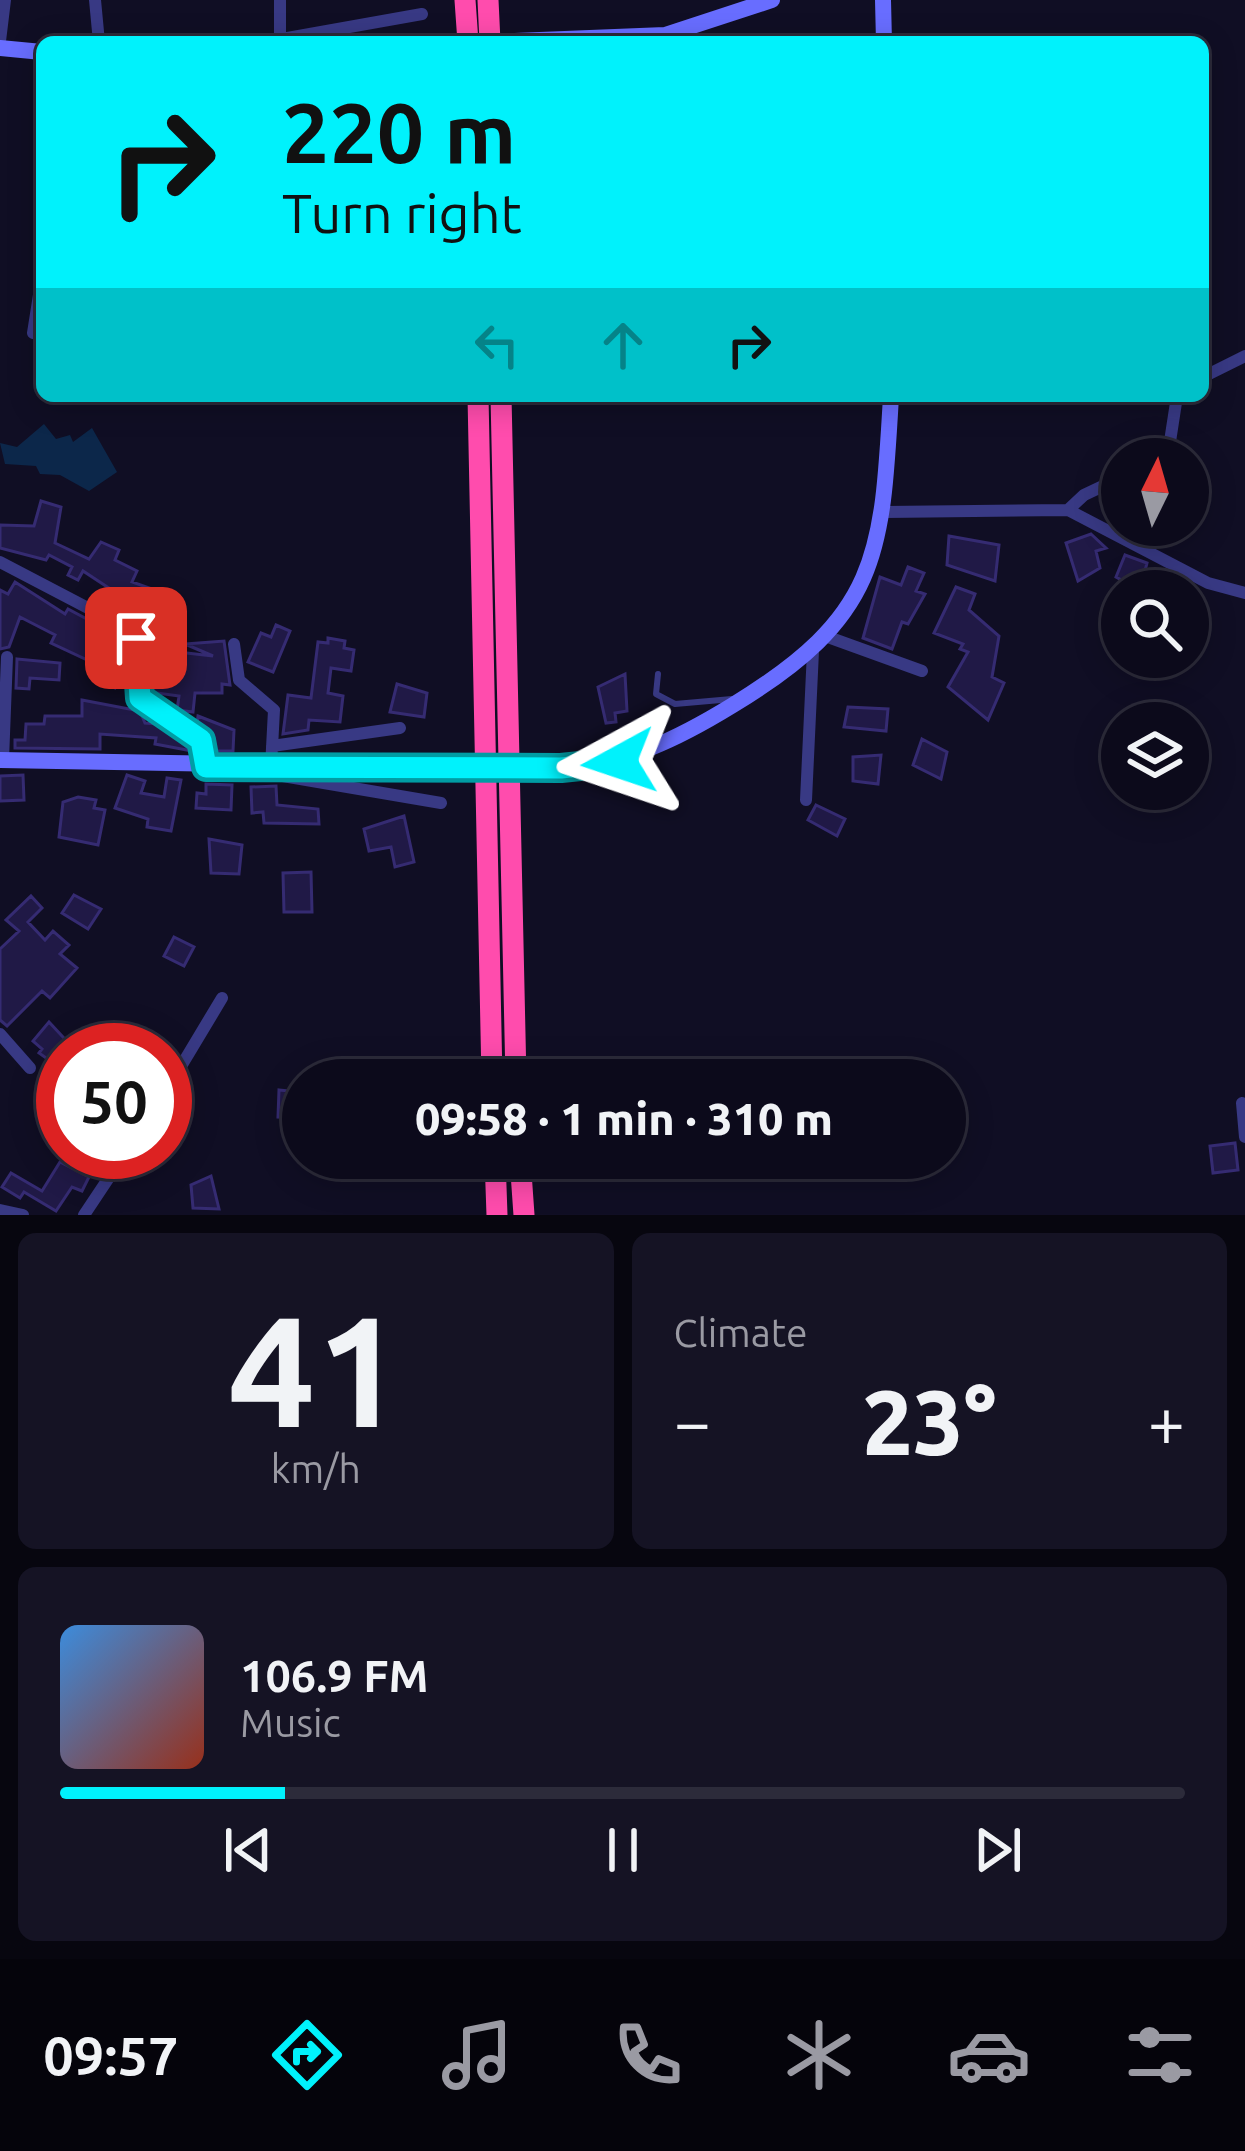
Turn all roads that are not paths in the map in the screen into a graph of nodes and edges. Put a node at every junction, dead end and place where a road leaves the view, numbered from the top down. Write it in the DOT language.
graph roads {
  1 [pos="4,0"];
  2 [pos="95,0"];
  3 [pos="280,0"];
  4 [pos="465,0"];
  5 [pos="488,0"];
  6 [pos="772,0"];
  7 [pos="883,0"];
  8 [pos="422,14"];
  9 [pos="98,36"];
  10 [pos="280,36"];
  11 [pos="292,36"];
  12 [pos="468,36"];
  13 [pos="490,36"];
  14 [pos="621,36"];
  15 [pos="884,36"];
  16 [pos="0,45"];
  17 [pos="36,51"];
  18 [pos="36,314"];
  19 [pos="33,333"];
  20 [pos="1245,356"];
  21 [pos="1209,373"];
  22 [pos="478,402"];
  23 [pos="500,402"];
  24 [pos="891,402"];
  25 [pos="1176,402"];
  26 [pos="1171,438"];
  27 [pos="1101,486"];
  28 [pos="1068,510"];
  29 [pos="885,512"];
  30 [pos="0,562"];
  31 [pos="1245,593"];
  32 [pos="828,637"];
  33 [pos="234,644"];
  34 [pos="813,651"];
  35 [pos="7,657"];
  36 [pos="922,671"];
  37 [pos="658,674"];
  38 [pos="745,698"];
  39 [pos="400,728"];
  40 [pos="272,746"];
  41 [pos="2,760"];
  42 [pos="206,767"];
  43 [pos="231,767"];
  44 [pos="271,767"];
  45 [pos="806,800"];
  46 [pos="441,803"];
  47 [pos="223,998"];
  48 [pos="0,1034"];
  49 [pos="192,1049"];
  50 [pos="492,1059"];
  51 [pos="516,1059"];
  52 [pos="30,1068"];
  53 [pos="1242,1103"];
  54 [pos="1245,1137"];
  55 [pos="108,1179"];
  56 [pos="496,1179"];
  57 [pos="521,1179"];
  58 [pos="0,1210"];
  59 [pos="23,1215"];
  60 [pos="84,1215"];
  61 [pos="497,1215"];
  62 [pos="524,1215"];
  1 -- 16 [label="street"];
  2 -- 9 [label="street"];
  3 -- 10 [label="street"];
  4 -- 12 [label="highway"];
  5 -- 13 [label="highway"];
  6 -- 14 [label="main road"];
  7 -- 15 [label="main road"];
  8 -- 11 [label="street"];
  16 -- 17 [label="main road"];
  18 -- 19 [label="street"];
  20 -- 21 [label="street"];
  22 -- 50 [label="highway"];
  23 -- 51 [label="highway"];
  24 -- 29 [label="main road"];
  25 -- 26 [label="street"];
  27 -- 28 [label="street"];
  28 -- 29 [label="street"];
  28 -- 31 [label="street"];
  29 -- 32 [label="main road"];
  30 -- 42 [label="street"];
  32 -- 34 [label="main road"];
  32 -- 36 [label="street"];
  33 -- 40 [label="street"];
  34 -- 38 [label="main road"];
  34 -- 45 [label="street"];
  35 -- 41 [label="street"];
  37 -- 38 [label="lane"];
  38 -- 44 [label="main road, bridge"];
  39 -- 40 [label="street"];
  40 -- 44 [label="street"];
  41 -- 42 [label="main road"];
  42 -- 43 [label="main road"];
  43 -- 44 [label="main road"];
  43 -- 46 [label="street"];
  47 -- 49 [label="street"];
  48 -- 52 [label="street"];
  53 -- 54 [label="street"];
  55 -- 60 [label="street"];
  56 -- 61 [label="highway"];
  57 -- 62 [label="highway"];
  58 -- 59 [label="street"];
}
